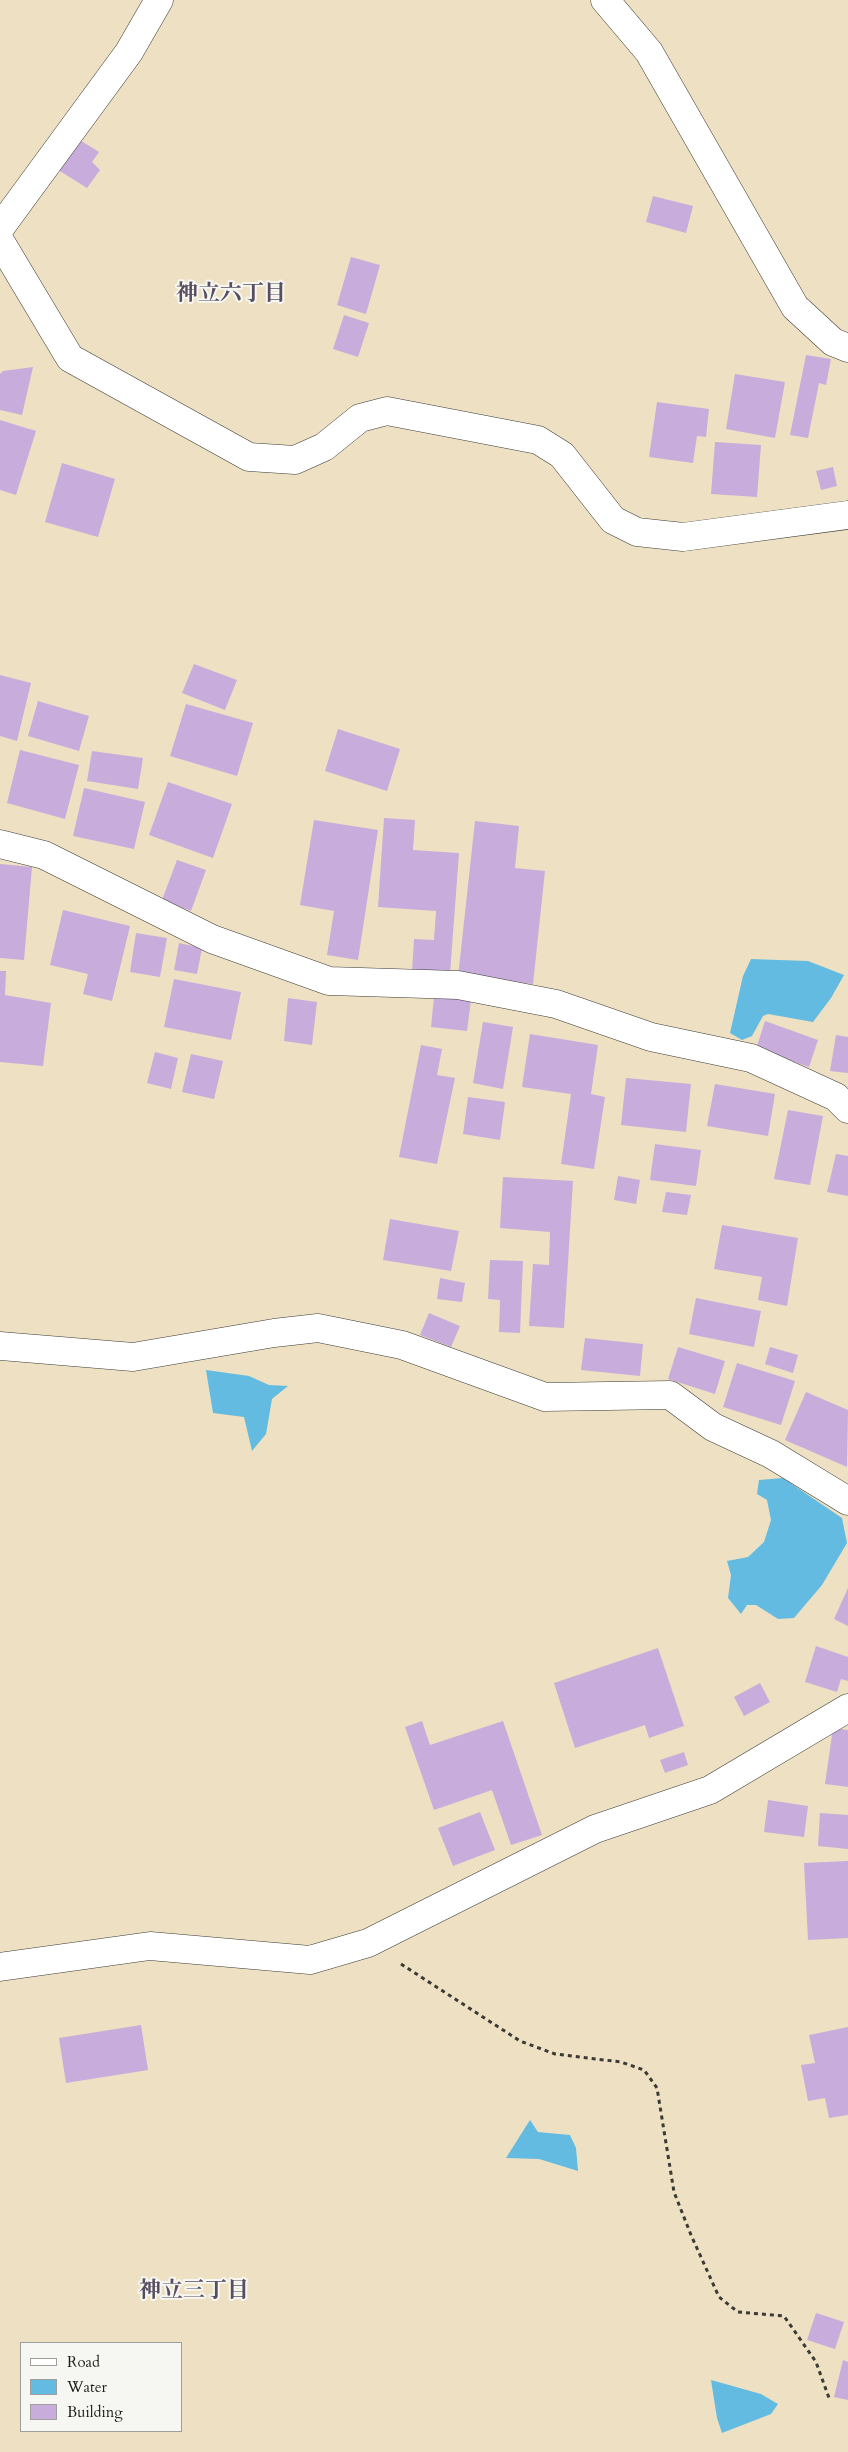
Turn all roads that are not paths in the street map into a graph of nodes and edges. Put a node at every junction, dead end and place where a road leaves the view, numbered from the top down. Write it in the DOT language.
graph roads {
  1 [pos="159,0"];
  2 [pos="605,0"];
  3 [pos="0,228"];
  4 [pos="0,241"];
  5 [pos="848,348"];
  6 [pos="848,515"];
  7 [pos="0,844"];
  8 [pos="848,1109"];
  9 [pos="0,1346"];
  10 [pos="848,1500"];
  11 [pos="848,1708"];
  12 [pos="0,1967"];
  1 -- 3 [label="street"];
  2 -- 5 [label="street"];
  4 -- 6 [label="street"];
  7 -- 8 [label="street"];
  9 -- 10 [label="street"];
  11 -- 12 [label="street"];
}
